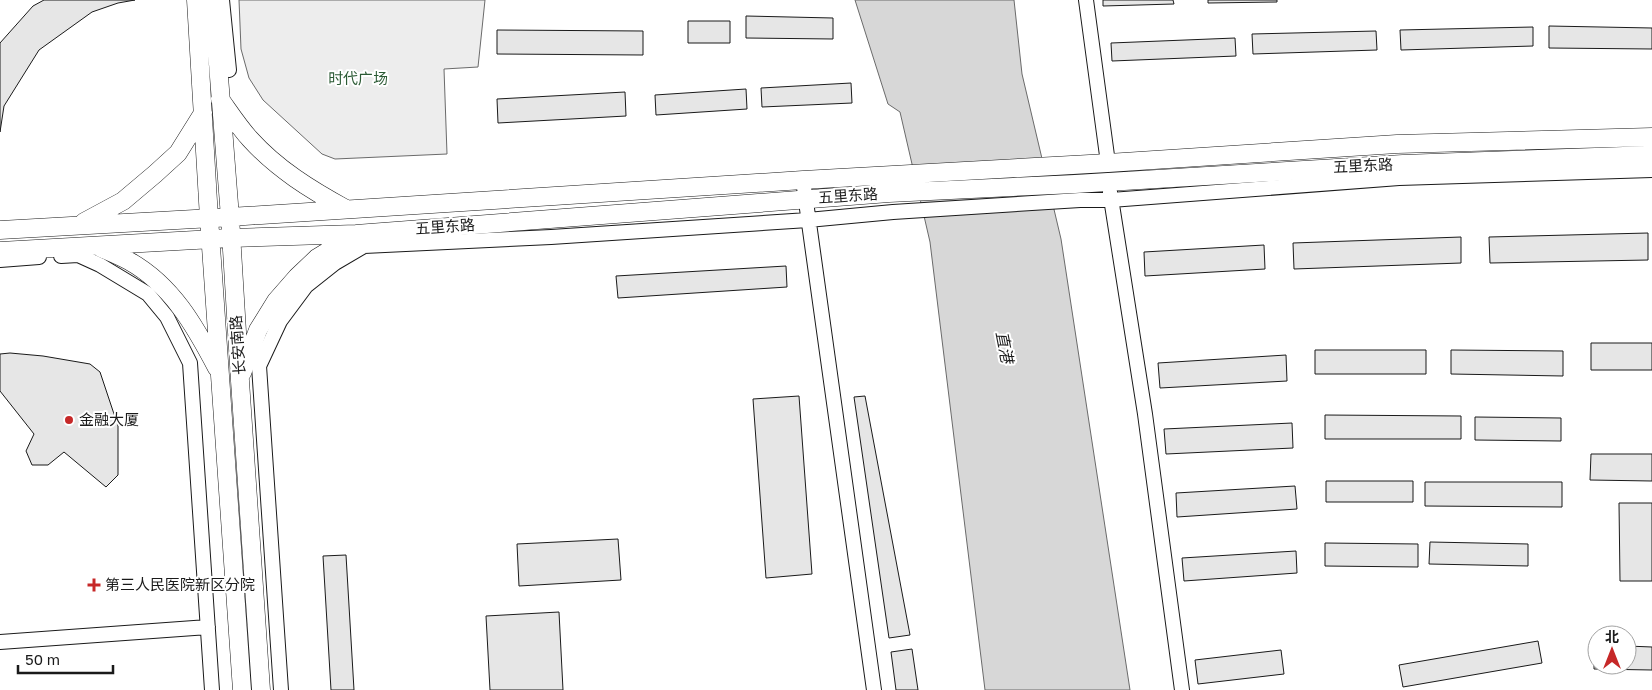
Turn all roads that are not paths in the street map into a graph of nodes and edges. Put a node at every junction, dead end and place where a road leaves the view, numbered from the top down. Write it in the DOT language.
graph roads {
  1 [pos="196,0"];
  2 [pos="213,0"];
  3 [pos="222,0"];
  4 [pos="1086,0"];
  5 [pos="229,70"];
  6 [pos="220,99"];
  7 [pos="203,113"];
  8 [pos="1652,137"];
  9 [pos="1652,155"];
  10 [pos="1108,163"];
  11 [pos="1652,170"];
  12 [pos="803,180"];
  13 [pos="1109,182"];
  14 [pos="1078,192"];
  15 [pos="806,199"];
  16 [pos="1111,200"];
  17 [pos="346,209"];
  18 [pos="230,217"];
  19 [pos="210,218"];
  20 [pos="808,220"];
  21 [pos="78,225"];
  22 [pos="0,230"];
  23 [pos="356,234"];
  24 [pos="231,238"];
  25 [pos="211,239"];
  26 [pos="98,247"];
  27 [pos="0,252"];
  28 [pos="0,260"];
  29 [pos="220,376"];
  30 [pos="240,381"];
  31 [pos="208,628"];
  32 [pos="0,642"];
  33 [pos="212,690"];
  34 [pos="242,690"];
  35 [pos="261,690"];
  36 [pos="281,690"];
  37 [pos="874,690"];
  38 [pos="1182,690"];
  1 -- 7 [label="main road, 长安南路"];
  2 -- 6 [label="main road, 长安南路"];
  3 -- 5 [label="street"];
  4 -- 10 [label="street"];
  6 -- 17 [label="main road"];
  6 -- 18 [label="main road, 长安南路"];
  7 -- 19 [label="main road, 长安南路"];
  7 -- 21 [label="main road"];
  8 -- 10 [label="main road, 五里东路"];
  9 -- 13 [label="main road, 五里东路"];
  10 -- 12 [label="main road, 五里东路"];
  11 -- 16 [label="street"];
  12 -- 15 [label="street"];
  12 -- 17 [label="main road, 五里东路"];
  13 -- 14 [label="main road, 五里东路"];
  13 -- 16 [label="street"];
  14 -- 15 [label="main road, 五里东路"];
  14 -- 16 [label="street"];
  14 -- 20 [label="street"];
  15 -- 20 [label="street"];
  15 -- 23 [label="main road, 五里东路"];
  16 -- 38 [label="street"];
  17 -- 18 [label="main road, 五里东路"];
  18 -- 19 [label="main road, 五里东路"];
  18 -- 24 [label="main road, 长安南路"];
  19 -- 21 [label="main road, 五里东路"];
  19 -- 25 [label="main road, 长安南路"];
  20 -- 36 [label="street"];
  20 -- 37 [label="street"];
  21 -- 22 [label="main road, 五里东路"];
  23 -- 24 [label="main road, 五里东路"];
  23 -- 30 [label="main road"];
  24 -- 25 [label="main road, 五里东路"];
  24 -- 30 [label="main road, 长安南路"];
  25 -- 26 [label="main road, 五里东路"];
  25 -- 29 [label="main road, 长安南路"];
  26 -- 27 [label="main road, 五里东路"];
  26 -- 29 [label="main road"];
  28 -- 31 [label="street"];
  29 -- 34 [label="main road, 长安南路"];
  30 -- 35 [label="main road, 长安南路"];
  31 -- 32 [label="street"];
  31 -- 33 [label="street"];
}
